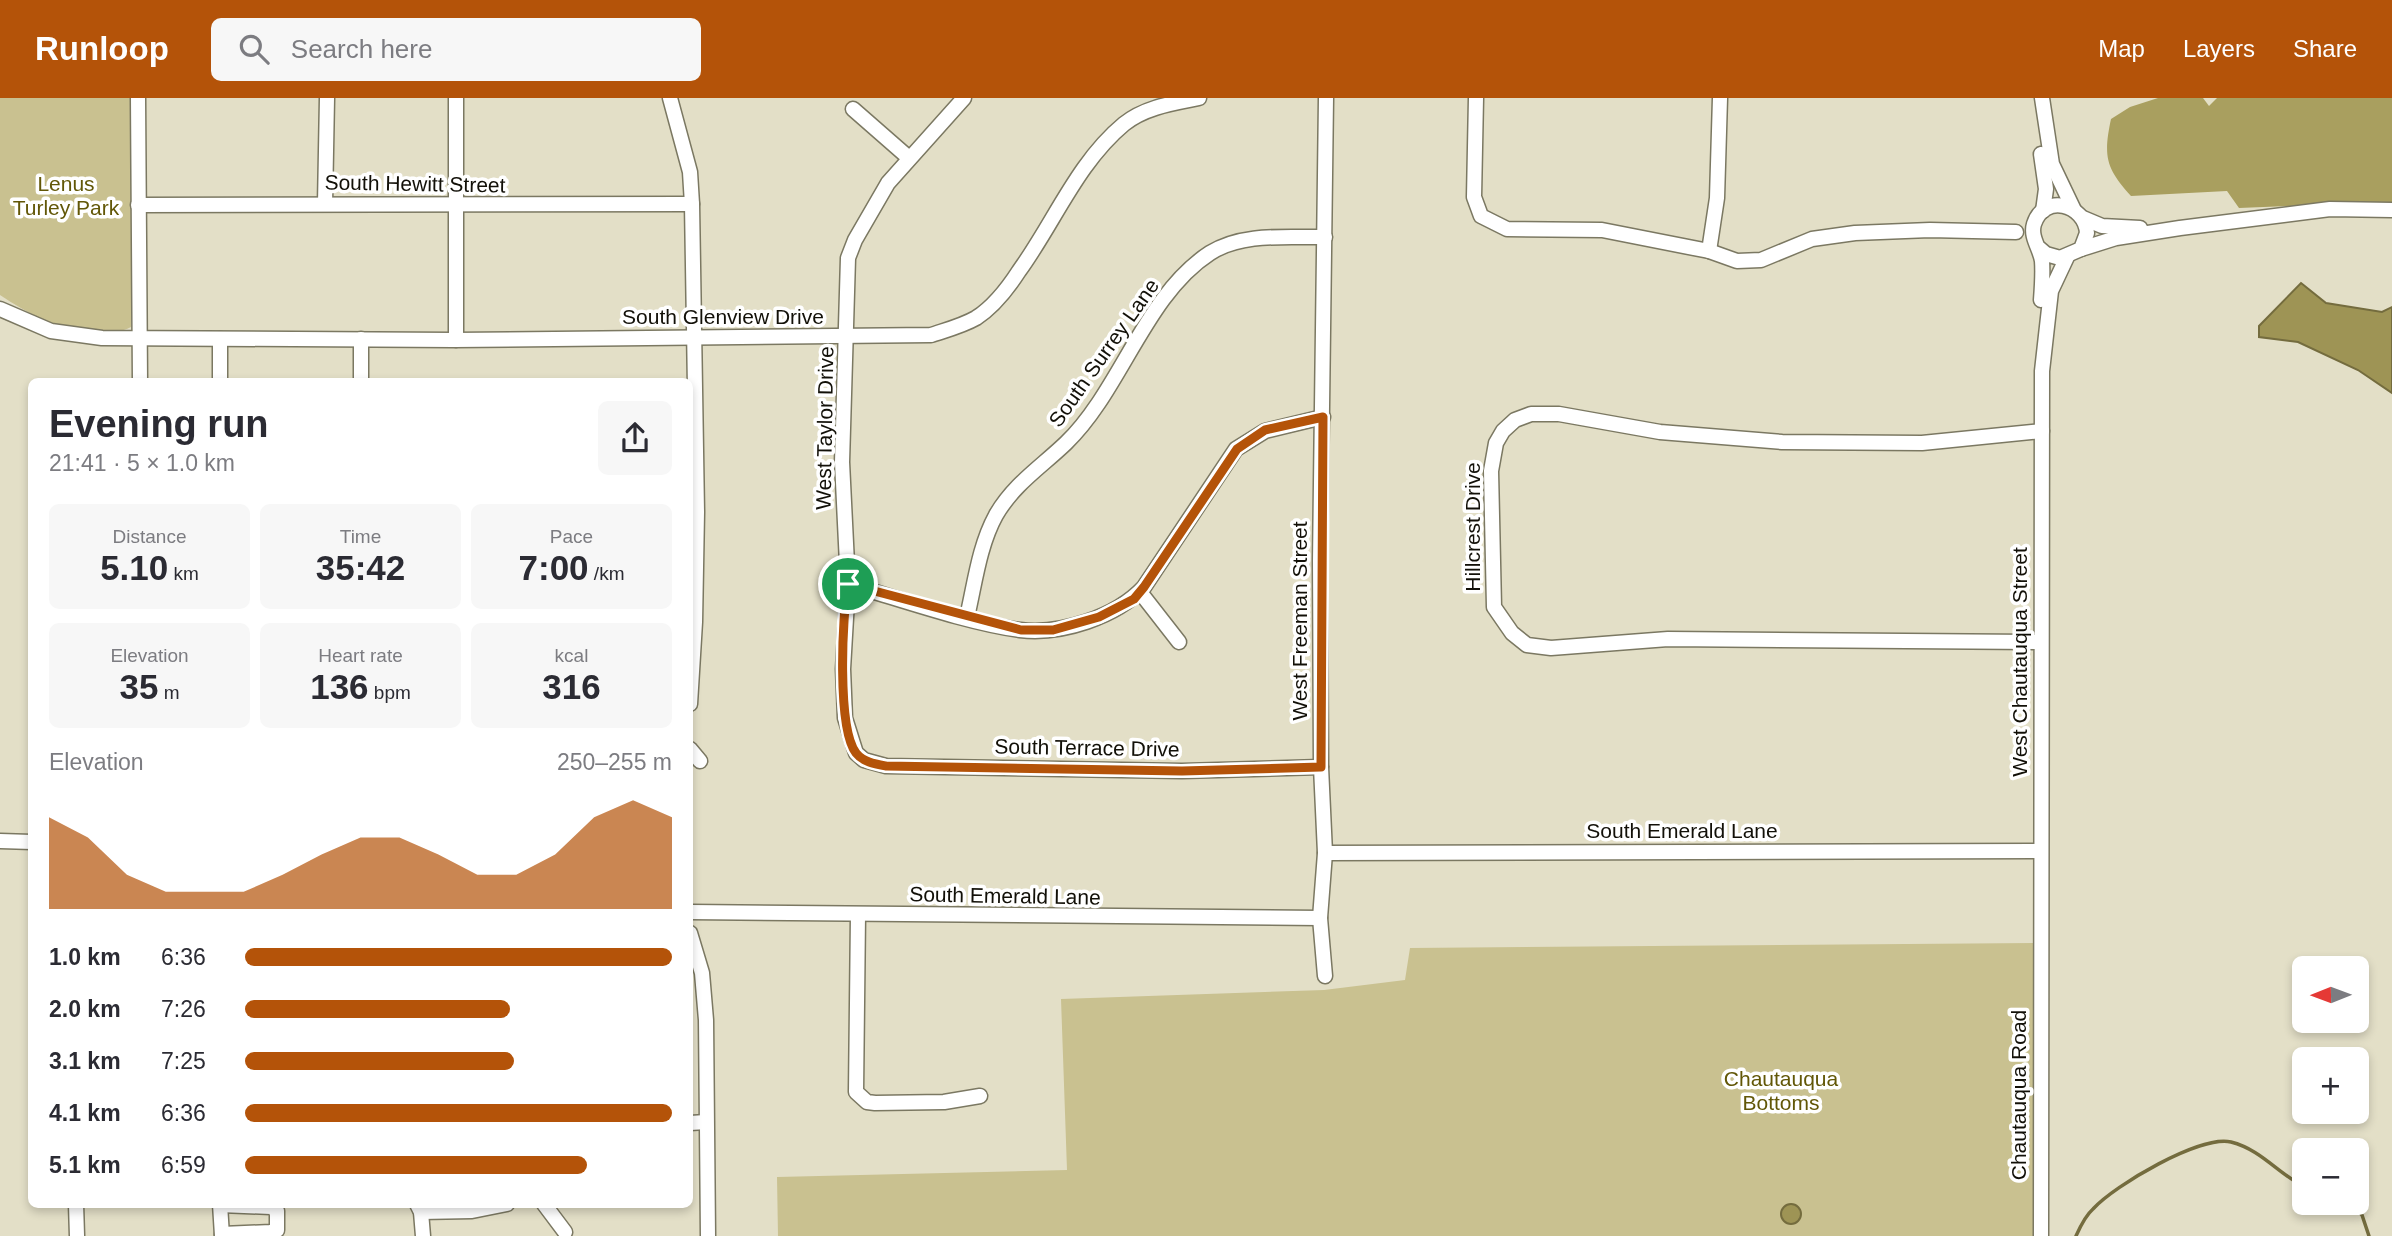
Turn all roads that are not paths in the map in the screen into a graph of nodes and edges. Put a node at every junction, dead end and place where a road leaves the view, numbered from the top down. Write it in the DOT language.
graph roads {
  1 [pos="138,98"];
  2 [pos="327,98"];
  3 [pos="456,98"];
  4 [pos="670,98"];
  5 [pos="964,98"];
  6 [pos="1199,98"];
  7 [pos="1326,98"];
  8 [pos="1476,98"];
  9 [pos="1720,98"];
  10 [pos="2042,105"];
  11 [pos="853,109"];
  12 [pos="909,158"];
  13 [pos="325,204"];
  14 [pos="692,204"];
  15 [pos="138,205"];
  16 [pos="455,206"];
  17 [pos="2392,209"];
  18 [pos="2043,211"];
  19 [pos="2078,213"];
  20 [pos="2180,228"];
  21 [pos="2016,232"];
  22 [pos="1325,237"];
  23 [pos="2039,248"];
  24 [pos="2081,249"];
  25 [pos="1709,251"];
  26 [pos="2067,257"];
  27 [pos="0,309"];
  28 [pos="141,337"];
  29 [pos="693,337"];
  30 [pos="846,337"];
  31 [pos="220,339"];
  32 [pos="361,339"];
  33 [pos="456,340"];
  34 [pos="2042,371"];
  35 [pos="140,378"];
  36 [pos="220,378"];
  37 [pos="361,378"];
  38 [pos="1323,417"];
  39 [pos="2042,431"];
  40 [pos="693,579"];
  41 [pos="848,584"];
  42 [pos="1140,592"];
  43 [pos="967,617"];
  44 [pos="1179,642"];
  45 [pos="2041,642"];
  46 [pos="693,753"];
  47 [pos="856,753"];
  48 [pos="700,761"];
  49 [pos="1321,767"];
  50 [pos="0,841"];
  51 [pos="28,842"];
  52 [pos="2039,851"];
  53 [pos="1325,853"];
  54 [pos="693,912"];
  55 [pos="858,915"];
  56 [pos="1320,918"];
  57 [pos="693,946"];
  58 [pos="2039,954"];
  59 [pos="1325,976"];
  60 [pos="980,1096"];
  61 [pos="706,1122"];
  62 [pos="693,1123"];
  63 [pos="76,1208"];
  64 [pos="220,1208"];
  65 [pos="271,1208"];
  66 [pos="419,1208"];
  67 [pos="487,1208"];
  68 [pos="547,1208"];
  69 [pos="565,1232"];
  70 [pos="222,1235"];
  71 [pos="77,1236"];
  72 [pos="424,1236"];
  73 [pos="708,1236"];
  74 [pos="2041,1236"];
  1 -- 15 [label="street"];
  2 -- 13 [label="street"];
  3 -- 16 [label="street"];
  4 -- 14 [label="street"];
  5 -- 12 [label="street, West Taylor Drive"];
  6 -- 30 [label="street, South Glenview Drive"];
  7 -- 22 [label="street, West Freeman Street"];
  8 -- 25 [label="street"];
  9 -- 25 [label="street"];
  10 -- 18 [label="street, West Chautauqua Street"];
  10 -- 19 [label="street, West Chautauqua Street"];
  11 -- 12 [label="street"];
  12 -- 30 [label="street, West Taylor Drive"];
  13 -- 15 [label="street, South Hewitt Street"];
  13 -- 16 [label="street, South Hewitt Street"];
  14 -- 16 [label="street, South Hewitt Street"];
  14 -- 29 [label="street"];
  15 -- 28 [label="street"];
  16 -- 33 [label="street"];
  17 -- 20 [label="street"];
  18 -- 19 [label="street"];
  18 -- 23 [label="street, West Chautauqua Street"];
  19 -- 20 [label="street"];
  19 -- 24 [label="street, West Chautauqua Street"];
  20 -- 24 [label="street"];
  21 -- 25 [label="street"];
  22 -- 38 [label="street, West Freeman Street"];
  22 -- 43 [label="street, South Surrey Lane"];
  23 -- 26 [label="street"];
  23 -- 34 [label="street, West Chautauqua Street"];
  24 -- 26 [label="street"];
  26 -- 34 [label="street, West Chautauqua Street"];
  27 -- 28 [label="street, South Glenview Drive"];
  28 -- 31 [label="street, South Glenview Drive"];
  28 -- 35 [label="street"];
  29 -- 30 [label="street, South Glenview Drive"];
  29 -- 33 [label="street, South Glenview Drive"];
  29 -- 40 [label="street"];
  30 -- 41 [label="street, West Taylor Drive"];
  31 -- 32 [label="street, South Glenview Drive"];
  31 -- 36 [label="street"];
  32 -- 33 [label="street, South Glenview Drive"];
  32 -- 37 [label="street"];
  34 -- 39 [label="street, West Chautauqua Street"];
  38 -- 42 [label="street"];
  38 -- 49 [label="street, West Freeman Street"];
  39 -- 45 [label="street, West Chautauqua Street"];
  39 -- 45 [label="street, Hillcrest Drive"];
  41 -- 43 [label="street"];
  41 -- 47 [label="street, West Taylor Drive"];
  42 -- 43 [label="street"];
  42 -- 44 [label="street"];
  45 -- 52 [label="street, West Chautauqua Street"];
  46 -- 48 [label="street"];
  47 -- 49 [label="street, South Terrace Drive"];
  49 -- 53 [label="street, West Freeman Street"];
  50 -- 51 [label="street"];
  52 -- 53 [label="street, South Emerald Lane"];
  52 -- 58 [label="street, West Chautauqua Street"];
  53 -- 56 [label="street, West Freeman Street"];
  54 -- 55 [label="street, South Emerald Lane"];
  55 -- 56 [label="street, South Emerald Lane"];
  55 -- 60 [label="street"];
  56 -- 59 [label="street, West Freeman Street"];
  57 -- 61 [label="street"];
  58 -- 74 [label="street, Chautauqua Road"];
  61 -- 62 [label="street"];
  61 -- 73 [label="street"];
  63 -- 71 [label="street"];
  64 -- 70 [label="street"];
  65 -- 70 [label="street"];
  66 -- 67 [label="street"];
  66 -- 72 [label="street"];
  68 -- 69 [label="street"];
}
